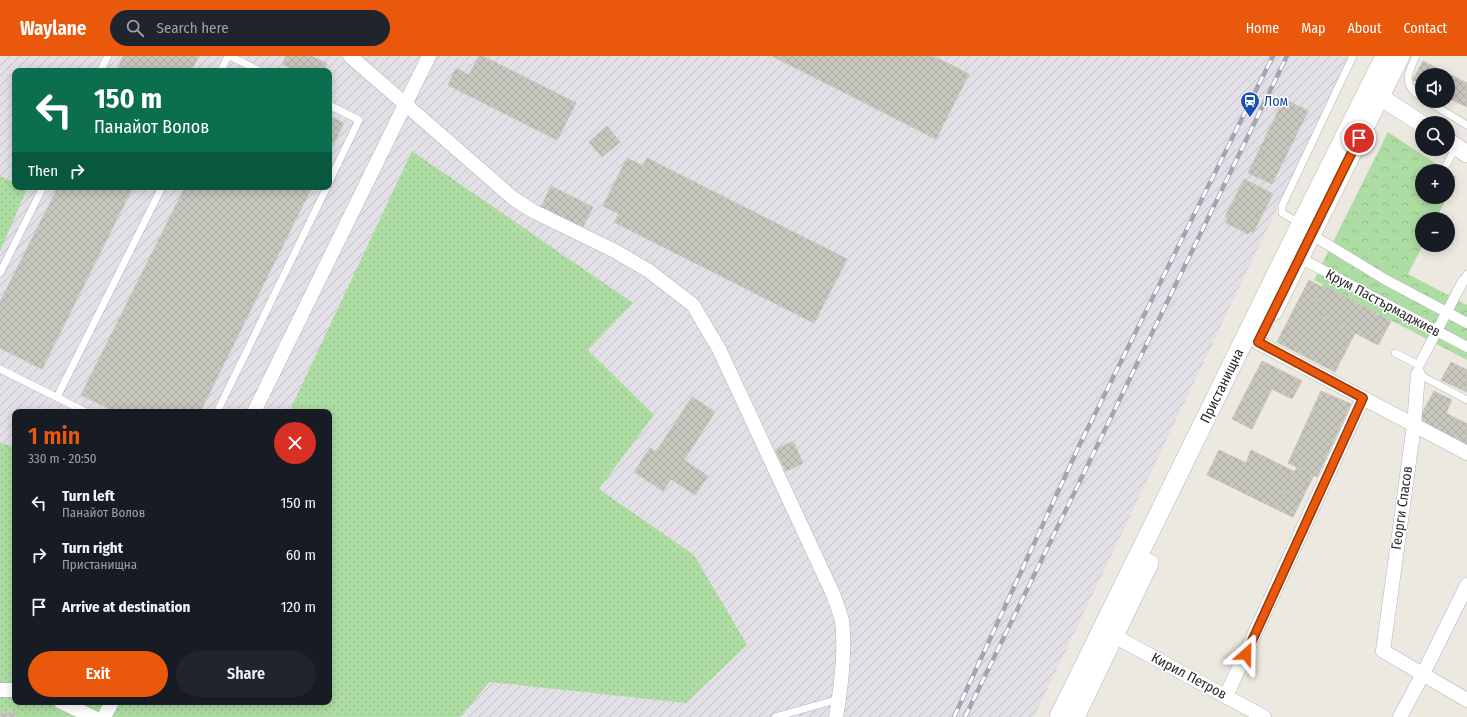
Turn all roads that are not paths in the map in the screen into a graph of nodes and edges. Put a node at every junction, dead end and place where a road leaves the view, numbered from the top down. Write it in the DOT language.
graph roads {
  1 [pos="108,56"];
  2 [pos="229,56"];
  3 [pos="350,56"];
  4 [pos="429,56"];
  5 [pos="1353,56"];
  6 [pos="1385,56"];
  7 [pos="1400,56"];
  8 [pos="1416,56"];
  9 [pos="102,68"];
  10 [pos="223,68"];
  11 [pos="254,68"];
  12 [pos="1374,93"];
  13 [pos="1415,94"];
  14 [pos="406,104"];
  15 [pos="332,106"];
  16 [pos="1439,108"];
  17 [pos="1415,119"];
  18 [pos="1467,125"];
  19 [pos="1457,147"];
  20 [pos="1447,164"];
  21 [pos="332,176"];
  22 [pos="42,190"];
  23 [pos="160,190"];
  24 [pos="326,190"];
  25 [pos="1306,229"];
  26 [pos="1300,258"];
  27 [pos="0,273"];
  28 [pos="1465,278"];
  29 [pos="1446,312"];
  30 [pos="1467,323"];
  31 [pos="1436,331"];
  32 [pos="1258,342"];
  33 [pos="1467,347"];
  34 [pos="1395,353"];
  35 [pos="0,369"];
  36 [pos="1418,370"];
  37 [pos="57,397"];
  38 [pos="1363,398"];
  39 [pos="1467,400"];
  40 [pos="80,409"];
  41 [pos="218,409"];
  42 [pos="255,409"];
  43 [pos="1414,425"];
  44 [pos="1467,453"];
  45 [pos="1467,585"];
  46 [pos="1114,636"];
  47 [pos="1423,674"];
  48 [pos="0,690"];
  49 [pos="12,690"];
  50 [pos="1226,696"];
  51 [pos="839,700"];
  52 [pos="1467,700"];
  53 [pos="67,705"];
  54 [pos="110,705"];
  55 [pos="93,717"];
  56 [pos="104,717"];
  57 [pos="774,717"];
  58 [pos="836,717"];
  59 [pos="1059,717"];
  60 [pos="1075,717"];
  61 [pos="1264,717"];
  62 [pos="1400,717"];
  1 -- 9 [label="lane"];
  2 -- 10 [label="lane"];
  2 -- 11 [label="lane"];
  3 -- 14 [label="street"];
  4 -- 14 [label="street"];
  5 -- 25 [label="lane"];
  6 -- 12 [label="main road, Пристанищна"];
  7 -- 12 [label="main road, Пристанищна"];
  8 -- 13 [label="lane"];
  12 -- 17 [label="street"];
  12 -- 25 [label="main road, Пристанищна"];
  14 -- 42 [label="street"];
  14 -- 51 [label="street"];
  15 -- 21 [label="lane"];
  16 -- 18 [label="lane"];
  19 -- 20 [label="lane"];
  22 -- 27 [label="lane"];
  23 -- 37 [label="lane"];
  24 -- 41 [label="lane"];
  25 -- 26 [label="main road, Пристанищна"];
  25 -- 29 [label="street, Крум Пастърмаджиев"];
  25 -- 59 [label="main road, Пристанищна"];
  26 -- 31 [label="street, Крум Пастърмаджиев"];
  26 -- 32 [label="main road, Пристанищна"];
  28 -- 29 [label="street"];
  29 -- 30 [label="street, Крум Пастърмаджиев"];
  29 -- 31 [label="street"];
  31 -- 33 [label="street, Крум Пастърмаджиев"];
  31 -- 36 [label="street"];
  32 -- 38 [label="street"];
  32 -- 46 [label="main road, Пристанищна"];
  34 -- 36 [label="lane"];
  35 -- 37 [label="lane"];
  36 -- 39 [label="lane"];
  36 -- 43 [label="street, Георги Спасов"];
  37 -- 40 [label="lane"];
  38 -- 43 [label="street"];
  38 -- 50 [label="street"];
  43 -- 44 [label="street"];
  43 -- 47 [label="street, Георги Спасов"];
  45 -- 47 [label="street"];
  46 -- 50 [label="street, Кирил Петров"];
  46 -- 60 [label="main road, Пристанищна"];
  47 -- 52 [label="street"];
  47 -- 62 [label="street"];
  48 -- 49 [label="street"];
  50 -- 61 [label="street, Кирил Петров"];
  51 -- 57 [label="lane"];
  51 -- 58 [label="street"];
  53 -- 55 [label="street"];
  54 -- 56 [label="street"];
}
